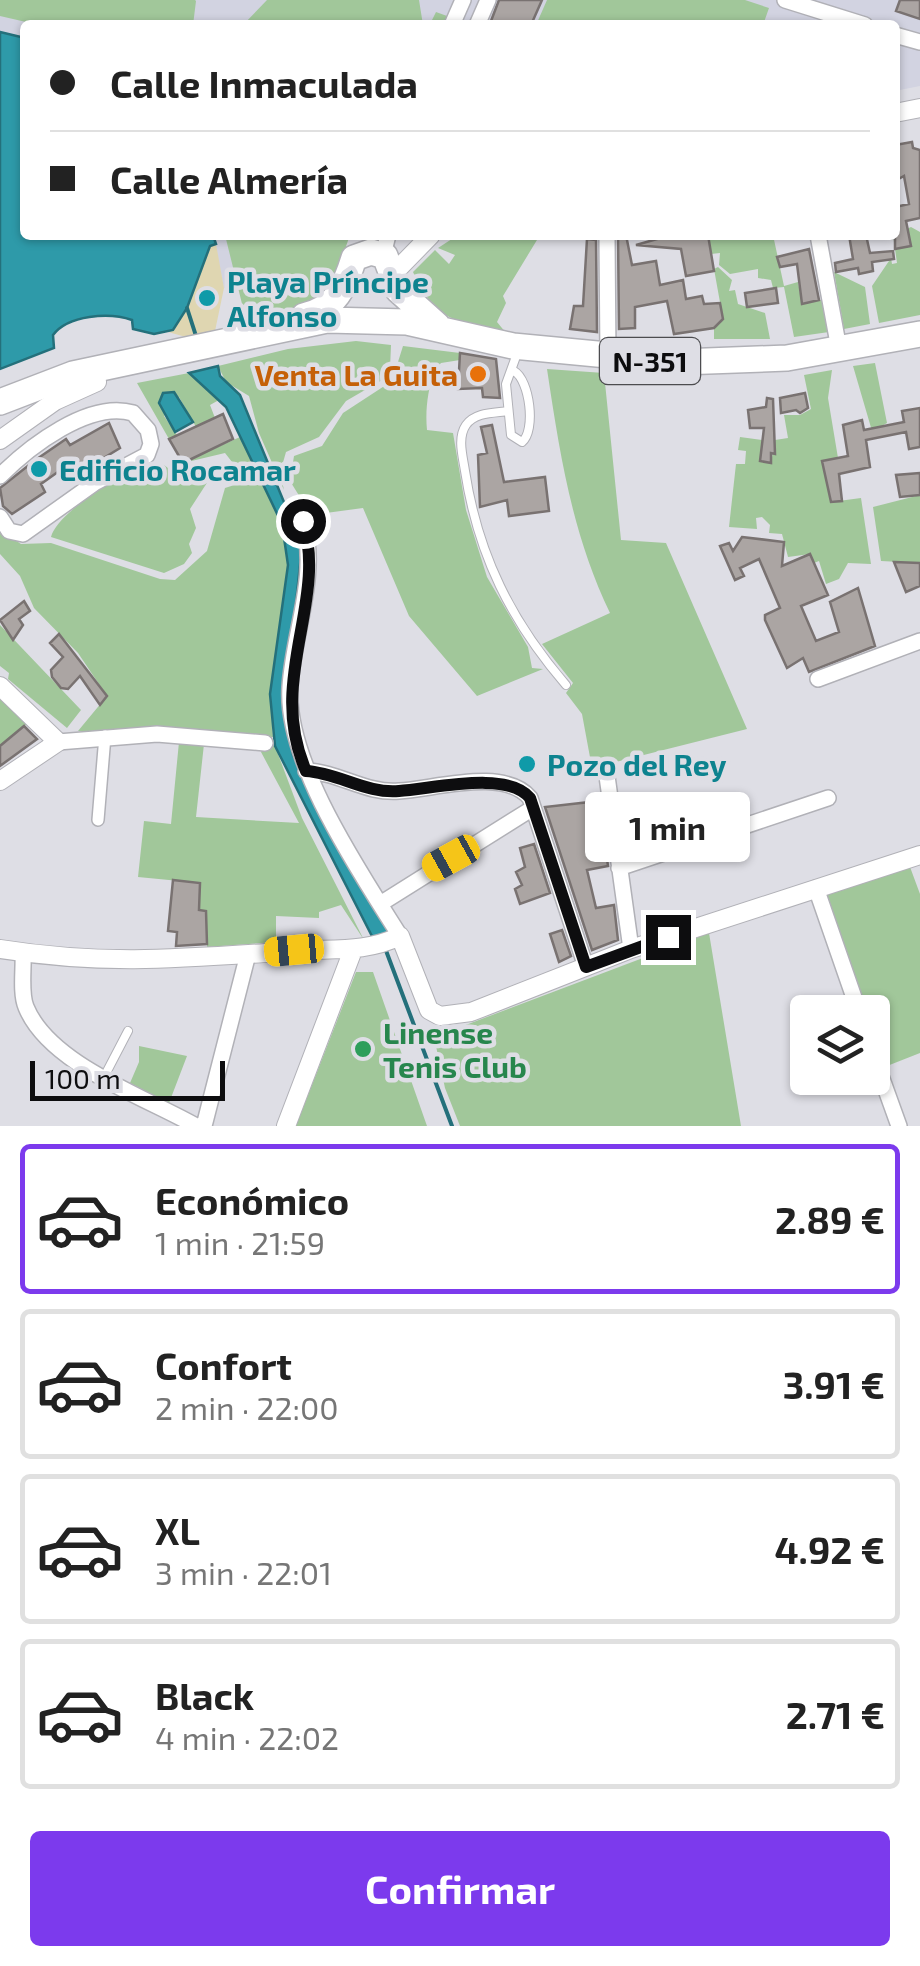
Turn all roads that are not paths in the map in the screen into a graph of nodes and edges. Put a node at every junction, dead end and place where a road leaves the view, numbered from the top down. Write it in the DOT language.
graph roads {
  1 [pos="793,1"];
  2 [pos="850,20"];
  3 [pos="424,240"];
  4 [pos="607,240"];
  5 [pos="819,240"];
  6 [pos="355,258"];
  7 [pos="388,260"];
  8 [pos="364,319"];
  9 [pos="441,328"];
  10 [pos="920,334"];
  11 [pos="258,337"];
  12 [pos="303,338"];
  13 [pos="398,338"];
  14 [pos="845,348"];
  15 [pos="516,354"];
  16 [pos="183,355"];
  17 [pos="608,357"];
  18 [pos="97,382"];
  19 [pos="0,402"];
  20 [pos="508,411"];
  21 [pos="0,418"];
  22 [pos="0,440"];
  23 [pos="0,476"];
  24 [pos="0,517"];
  25 [pos="303,521"];
  26 [pos="920,642"];
  27 [pos="818,679"];
  28 [pos="566,685"];
  29 [pos="0,686"];
  30 [pos="106,736"];
  31 [pos="58,742"];
  32 [pos="265,744"];
  33 [pos="606,770"];
  34 [pos="306,771"];
  35 [pos="0,781"];
  36 [pos="828,798"];
  37 [pos="533,808"];
  38 [pos="98,820"];
  39 [pos="920,855"];
  40 [pos="620,868"];
  41 [pos="816,888"];
  42 [pos="380,904"];
  43 [pos="398,937"];
  44 [pos="0,949"];
  45 [pos="631,949"];
  46 [pos="353,950"];
  47 [pos="23,953"];
  48 [pos="248,954"];
  49 [pos="586,967"];
  50 [pos="853,995"];
  51 [pos="128,1030"];
  52 [pos="104,1077"];
  53 [pos="887,1095"];
  54 [pos="196,1126"];
  55 [pos="204,1126"];
  56 [pos="286,1126"];
  57 [pos="898,1126"];
  1 -- 2 [label="street"];
  3 -- 7 [label="street"];
  4 -- 17 [label="street"];
  5 -- 14 [label="street"];
  6 -- 7 [label="highway"];
  6 -- 8 [label="highway"];
  6 -- 11 [label="highway"];
  7 -- 8 [label="highway"];
  7 -- 9 [label="highway"];
  8 -- 9 [label="highway, N-351"];
  8 -- 11 [label="highway, N-351"];
  8 -- 12 [label="highway"];
  8 -- 13 [label="highway"];
  9 -- 15 [label="highway, N-351"];
  10 -- 14 [label="highway, N-351"];
  11 -- 12 [label="highway, N-351"];
  11 -- 16 [label="highway"];
  12 -- 13 [label="highway, N-351"];
  13 -- 15 [label="highway, N-351"];
  14 -- 17 [label="highway, N-351"];
  15 -- 17 [label="highway, N-351"];
  15 -- 20 [label="lane"];
  15 -- 20 [label="lane"];
  16 -- 18 [label="highway"];
  16 -- 19 [label="highway"];
  18 -- 21 [label="highway"];
  18 -- 22 [label="street"];
  20 -- 28 [label="lane"];
  23 -- 24 [label="street"];
  25 -- 34 [label="street"];
  26 -- 27 [label="street"];
  29 -- 31 [label="street"];
  30 -- 31 [label="street"];
  30 -- 32 [label="street"];
  30 -- 38 [label="street"];
  31 -- 35 [label="street"];
  33 -- 40 [label="street"];
  34 -- 37 [label="street"];
  34 -- 42 [label="street"];
  36 -- 40 [label="street"];
  37 -- 42 [label="street"];
  37 -- 49 [label="street"];
  39 -- 41 [label="street"];
  40 -- 45 [label="street"];
  41 -- 45 [label="street"];
  41 -- 50 [label="street"];
  42 -- 43 [label="street"];
  43 -- 46 [label="street"];
  43 -- 49 [label="street"];
  44 -- 47 [label="street"];
  45 -- 49 [label="street"];
  46 -- 48 [label="street"];
  46 -- 56 [label="street"];
  47 -- 48 [label="street"];
  47 -- 52 [label="street"];
  48 -- 55 [label="street"];
  51 -- 52 [label="lane"];
  52 -- 54 [label="street"];
  53 -- 57 [label="street"];
}
